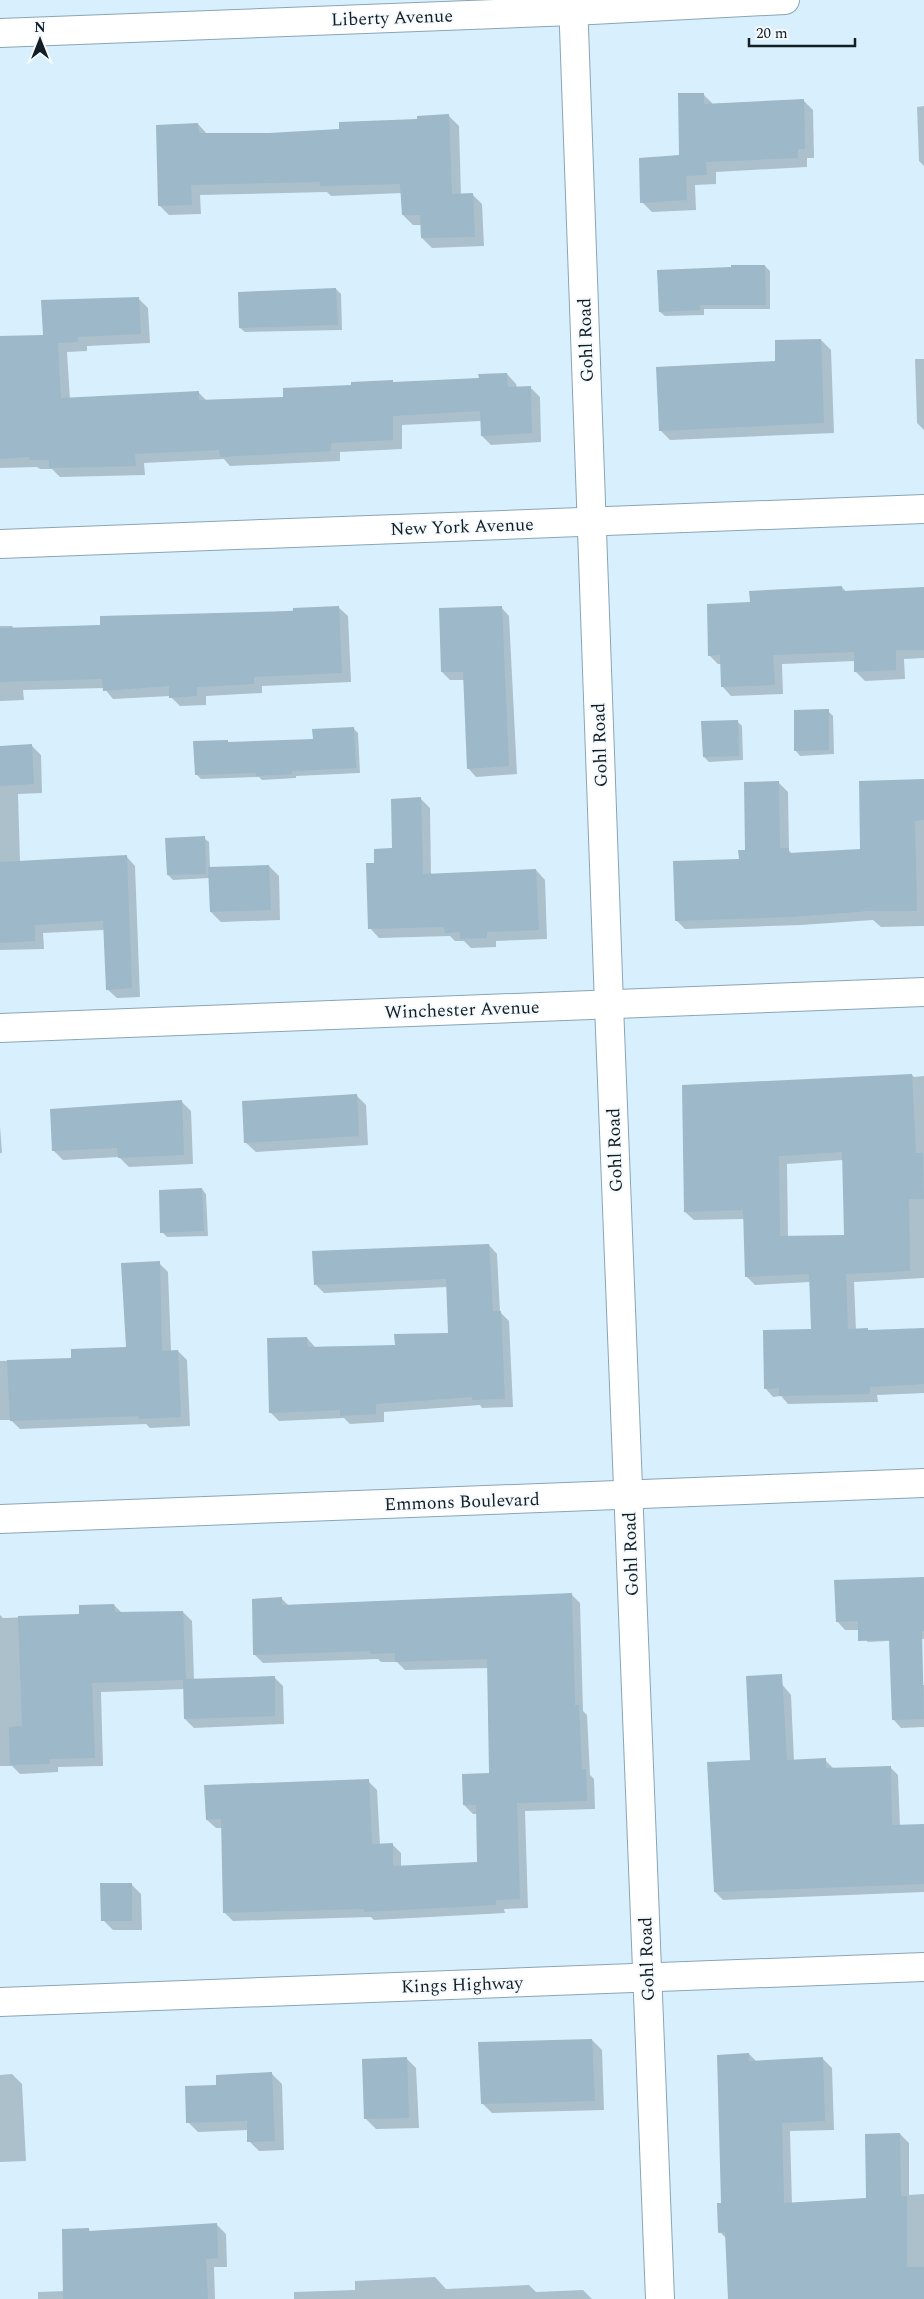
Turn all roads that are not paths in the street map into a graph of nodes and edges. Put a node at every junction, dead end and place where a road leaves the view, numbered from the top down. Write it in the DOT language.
graph roads {
  1 [pos="785,0"];
  2 [pos="573,5"];
  3 [pos="0,33"];
  4 [pos="924,509"];
  5 [pos="592,522"];
  6 [pos="0,544"];
  7 [pos="924,992"];
  8 [pos="609,1004"];
  9 [pos="0,1028"];
  10 [pos="924,1483"];
  11 [pos="628,1495"];
  12 [pos="0,1519"];
  13 [pos="924,1967"];
  14 [pos="647,1978"];
  15 [pos="0,2002"];
  16 [pos="660,2299"];
  1 -- 2 [label="street, Liberty Avenue"];
  2 -- 3 [label="street, Liberty Avenue"];
  2 -- 5 [label="street, Gohl Road"];
  4 -- 5 [label="street, New York Avenue"];
  5 -- 6 [label="street, New York Avenue"];
  5 -- 8 [label="street, Gohl Road"];
  7 -- 8 [label="street, Winchester Avenue"];
  8 -- 9 [label="street, Winchester Avenue"];
  8 -- 11 [label="street, Gohl Road"];
  10 -- 11 [label="street, Emmons Boulevard"];
  11 -- 12 [label="street, Emmons Boulevard"];
  11 -- 14 [label="street, Gohl Road"];
  13 -- 14 [label="street, Kings Highway"];
  14 -- 15 [label="street, Kings Highway"];
  14 -- 16 [label="street, Gohl Road"];
}
